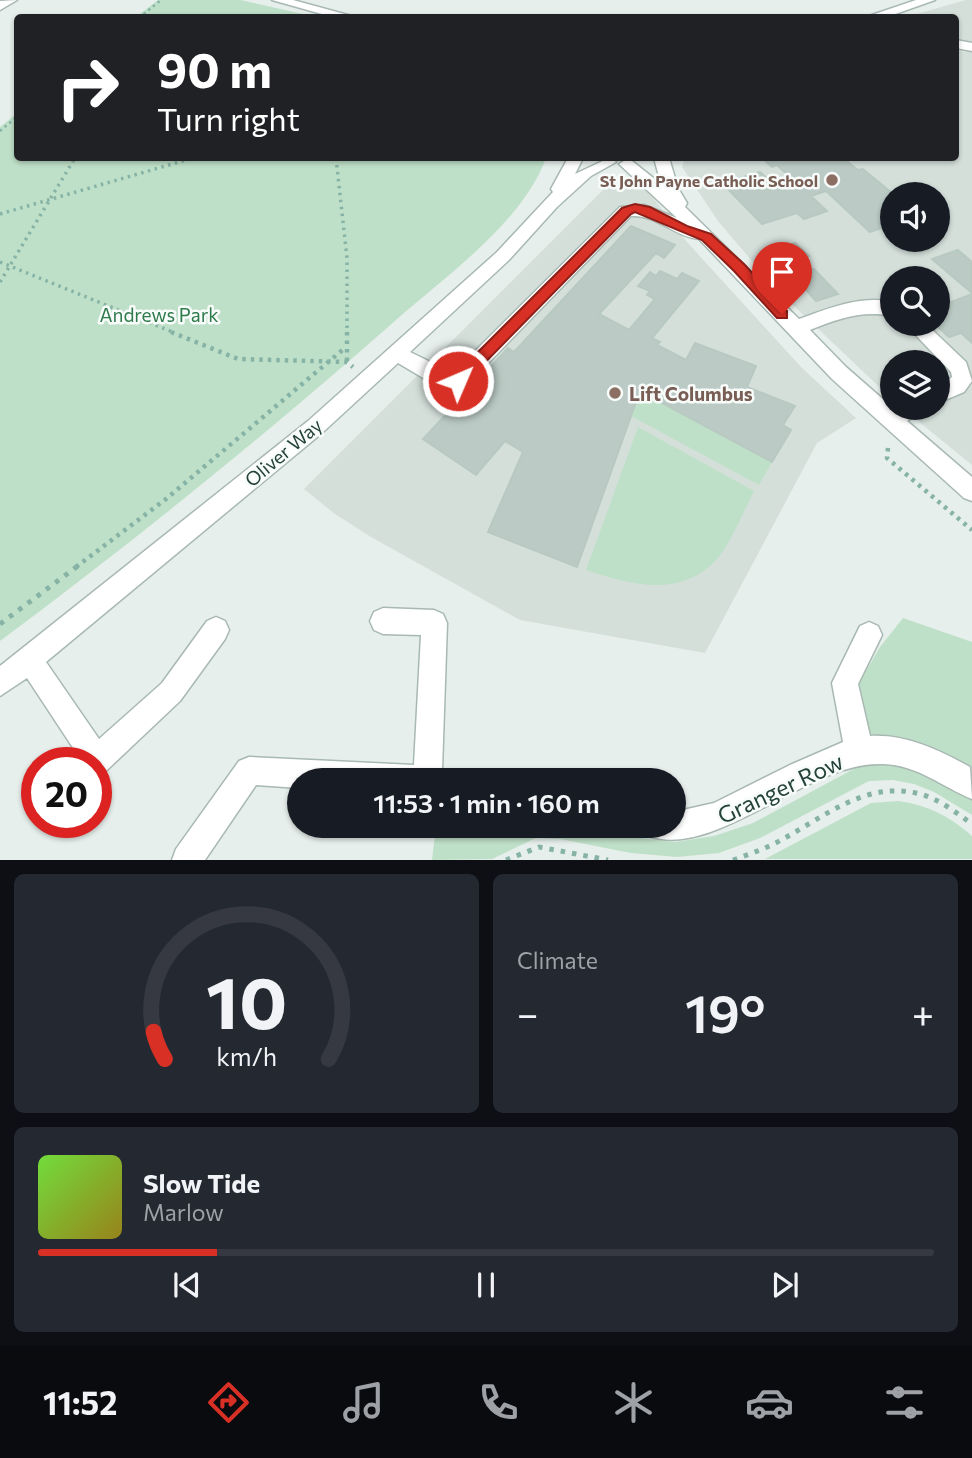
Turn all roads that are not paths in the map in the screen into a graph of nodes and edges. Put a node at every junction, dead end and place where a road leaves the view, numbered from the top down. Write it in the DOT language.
graph roads {
  1 [pos="11,0"];
  2 [pos="278,0"];
  3 [pos="929,0"];
  4 [pos="0,6"];
  5 [pos="898,9"];
  6 [pos="336,14"];
  7 [pos="573,161"];
  8 [pos="601,161"];
  9 [pos="608,161"];
  10 [pos="638,161"];
  11 [pos="663,161"];
  12 [pos="627,164"];
  13 [pos="551,203"];
  14 [pos="700,231"];
  15 [pos="880,305"];
  16 [pos="795,328"];
  17 [pos="926,336"];
  18 [pos="396,353"];
  19 [pos="967,380"];
  20 [pos="950,389"];
  21 [pos="880,409"];
  22 [pos="892,420"];
  23 [pos="972,491"];
  24 [pos="383,621"];
  25 [pos="216,630"];
  26 [pos="869,635"];
  27 [pos="30,660"];
  28 [pos="0,683"];
  29 [pos="859,752"];
  30 [pos="429,768"];
  31 [pos="287,773"];
  32 [pos="972,785"];
  33 [pos="686,824"];
  34 [pos="187,859"];
  1 -- 4 [label="street"];
  2 -- 6 [label="street"];
  3 -- 5 [label="street"];
  7 -- 13 [label="street, Oliver Way"];
  8 -- 13 [label="street, Oliver Way"];
  9 -- 12 [label="street"];
  10 -- 12 [label="street"];
  11 -- 14 [label="street"];
  12 -- 14 [label="street"];
  13 -- 18 [label="street, Oliver Way"];
  14 -- 16 [label="street"];
  14 -- 18 [label="street"];
  15 -- 16 [label="street"];
  16 -- 21 [label="street"];
  17 -- 19 [label="street"];
  18 -- 27 [label="street, Oliver Way"];
  19 -- 20 [label="street"];
  22 -- 23 [label="street"];
  24 -- 30 [label="street"];
  25 -- 27 [label="street"];
  26 -- 29 [label="street, Granger Row"];
  27 -- 28 [label="street, Oliver Way"];
  29 -- 32 [label="street, Granger Row"];
  29 -- 33 [label="street, Granger Row"];
  31 -- 34 [label="street"];
}
